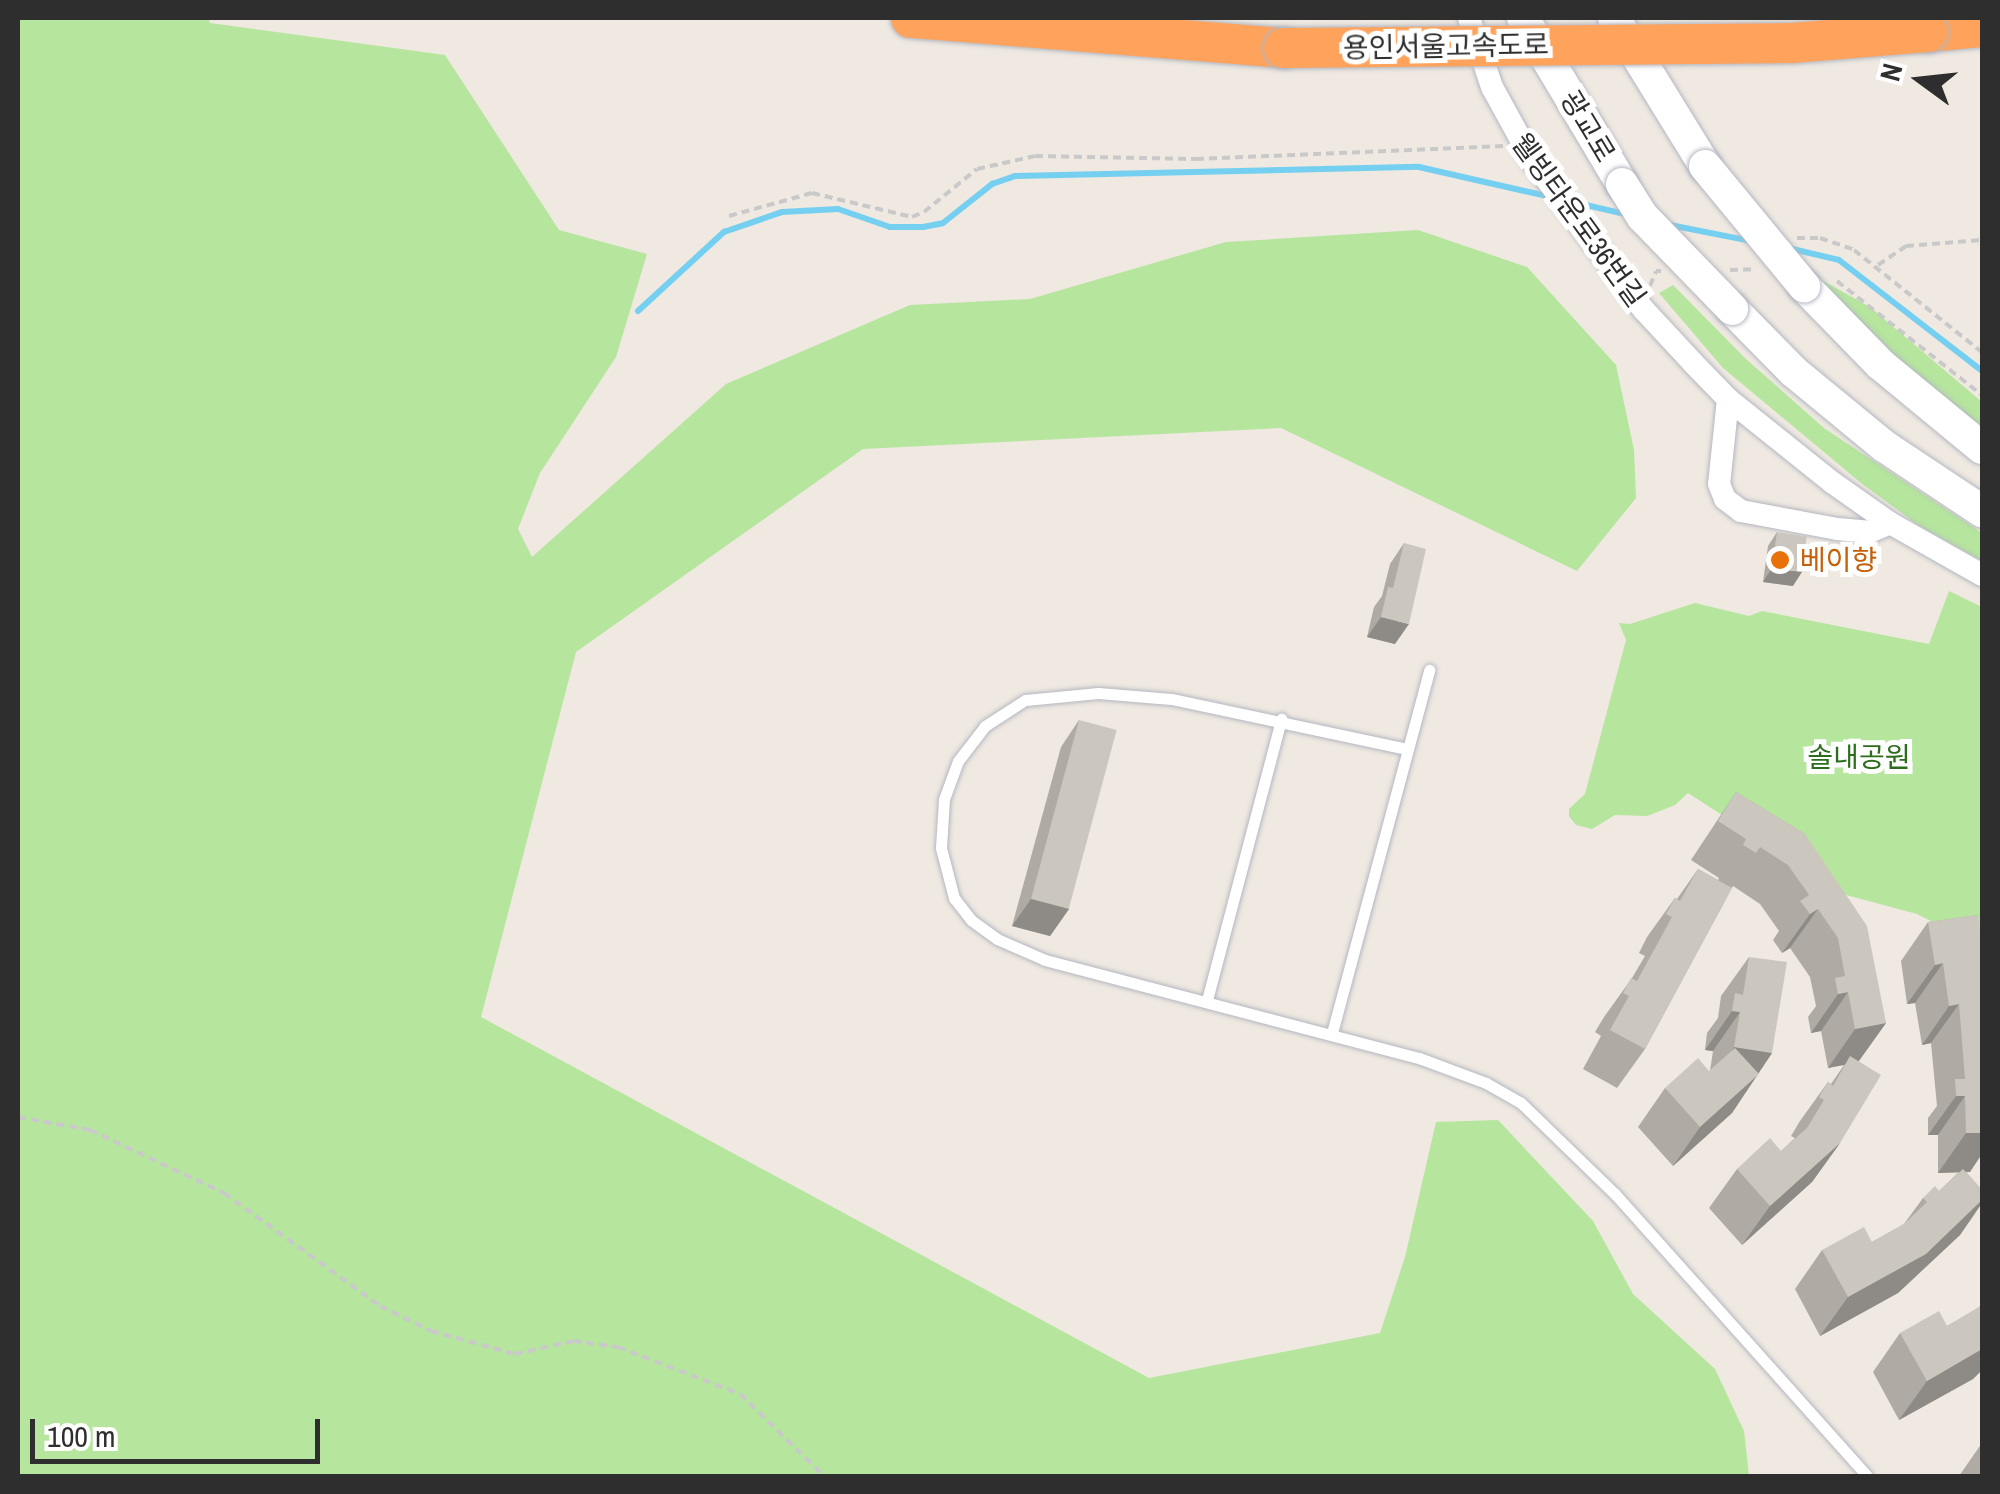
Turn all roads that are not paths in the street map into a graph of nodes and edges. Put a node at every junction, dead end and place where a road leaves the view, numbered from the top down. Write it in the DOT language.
graph roads {
  1 [pos="911,18"];
  2 [pos="1469,18"];
  3 [pos="1522,18"];
  4 [pos="1614,18"];
  5 [pos="1982,26"];
  6 [pos="1728,400"];
  7 [pos="1982,448"];
  8 [pos="1982,511"];
  9 [pos="1890,523"];
  10 [pos="1982,575"];
  11 [pos="1430,670"];
  12 [pos="1280,720"];
  13 [pos="1406,749"];
  14 [pos="1207,1000"];
  15 [pos="1332,1033"];
  16 [pos="1866,1476"];
  1 -- 5 [label="highway, 용인서울고속도로, bridge"];
  2 -- 6 [label="street, 웰빙타운로36번길"];
  3 -- 8 [label="main road, 광교로, bridge"];
  4 -- 7 [label="main road, bridge"];
  6 -- 9 [label="street, 웰빙타운로36번길"];
  6 -- 9 [label="street"];
  9 -- 10 [label="street, 웰빙타운로36번길"];
  11 -- 13 [label="lane"];
  12 -- 13 [label="lane"];
  12 -- 14 [label="lane"];
  12 -- 14 [label="lane"];
  13 -- 15 [label="lane"];
  14 -- 15 [label="lane"];
  15 -- 16 [label="lane"];
}
